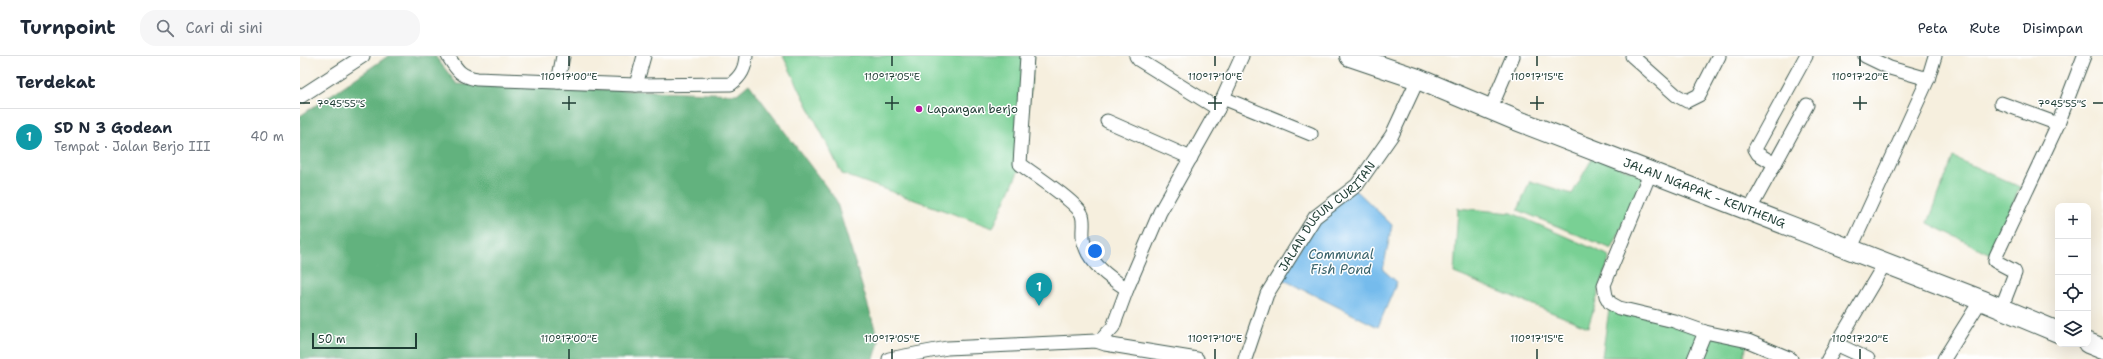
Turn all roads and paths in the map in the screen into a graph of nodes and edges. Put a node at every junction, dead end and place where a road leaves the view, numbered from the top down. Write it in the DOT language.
graph roads {
  1 [pos="363,56"];
  2 [pos="448,56"];
  3 [pos="563,56"];
  4 [pos="644,56"];
  5 [pos="746,56"];
  6 [pos="1027,56"];
  7 [pos="1136,56"];
  8 [pos="1242,56"];
  9 [pos="1350,56"];
  10 [pos="1513,56"];
  11 [pos="1632,56"];
  12 [pos="1719,56"];
  13 [pos="1806,56"];
  14 [pos="1866,56"];
  15 [pos="1935,56"];
  16 [pos="2084,56"];
  17 [pos="1418,79"];
  18 [pos="1928,79"];
  19 [pos="558,82"];
  20 [pos="636,85"];
  21 [pos="303,91"];
  22 [pos="1221,103"];
  23 [pos="2001,103"];
  24 [pos="1807,105"];
  25 [pos="1490,110"];
  26 [pos="1106,121"];
  27 [pos="2058,124"];
  28 [pos="1311,134"];
  29 [pos="1191,158"];
  30 [pos="1775,164"];
  31 [pos="1651,171"];
  32 [pos="1749,211"];
  33 [pos="1850,250"];
  34 [pos="1885,263"];
  35 [pos="1127,289"];
  36 [pos="1981,300"];
  37 [pos="2002,309"];
  38 [pos="2055,331"];
  39 [pos="1705,332"];
  40 [pos="1096,341"];
  41 [pos="1836,344"];
  42 [pos="2091,344"];
  43 [pos="2103,349"];
  44 [pos="889,359"];
  45 [pos="1197,359"];
  46 [pos="1245,359"];
  47 [pos="1694,359"];
  48 [pos="1791,359"];
  49 [pos="1828,359"];
  50 [pos="1868,359"];
  51 [pos="1944,359"];
  1 -- 21 [label="street"];
  2 -- 19 [label="street"];
  3 -- 19 [label="street"];
  4 -- 20 [label="street"];
  5 -- 20 [label="street"];
  6 -- 35 [label="street"];
  7 -- 22 [label="street"];
  8 -- 22 [label="street"];
  9 -- 17 [label="main road, JALAN NGAPAK - KENTHENG"];
  10 -- 25 [label="street"];
  11 -- 12 [label="street"];
  13 -- 30 [label="street"];
  14 -- 18 [label="street"];
  15 -- 18 [label="street"];
  16 -- 27 [label="street"];
  17 -- 25 [label="main road, JALAN NGAPAK - KENTHENG"];
  17 -- 46 [label="street, JALAN DUSUN CURITAN"];
  18 -- 33 [label="street"];
  19 -- 20 [label="street"];
  22 -- 28 [label="street"];
  22 -- 29 [label="street"];
  23 -- 27 [label="street"];
  24 -- 30 [label="street"];
  25 -- 31 [label="main road, JALAN NGAPAK - KENTHENG"];
  26 -- 29 [label="street"];
  27 -- 37 [label="street"];
  29 -- 35 [label="street"];
  30 -- 32 [label="street"];
  31 -- 32 [label="main road, JALAN NGAPAK - KENTHENG"];
  31 -- 39 [label="street"];
  32 -- 33 [label="main road, JALAN NGAPAK - KENTHENG"];
  33 -- 34 [label="main road, JALAN NGAPAK - KENTHENG"];
  34 -- 36 [label="main road, JALAN NGAPAK - KENTHENG"];
  34 -- 41 [label="street"];
  35 -- 40 [label="street"];
  36 -- 37 [label="main road, JALAN NGAPAK - KENTHENG"];
  36 -- 51 [label="street"];
  37 -- 38 [label="main road, JALAN NGAPAK - KENTHENG"];
  39 -- 47 [label="street"];
  39 -- 48 [label="street"];
  40 -- 44 [label="street"];
  40 -- 45 [label="street"];
  41 -- 49 [label="street"];
  41 -- 50 [label="street"];
  42 -- 43 [label="main road"];
}
